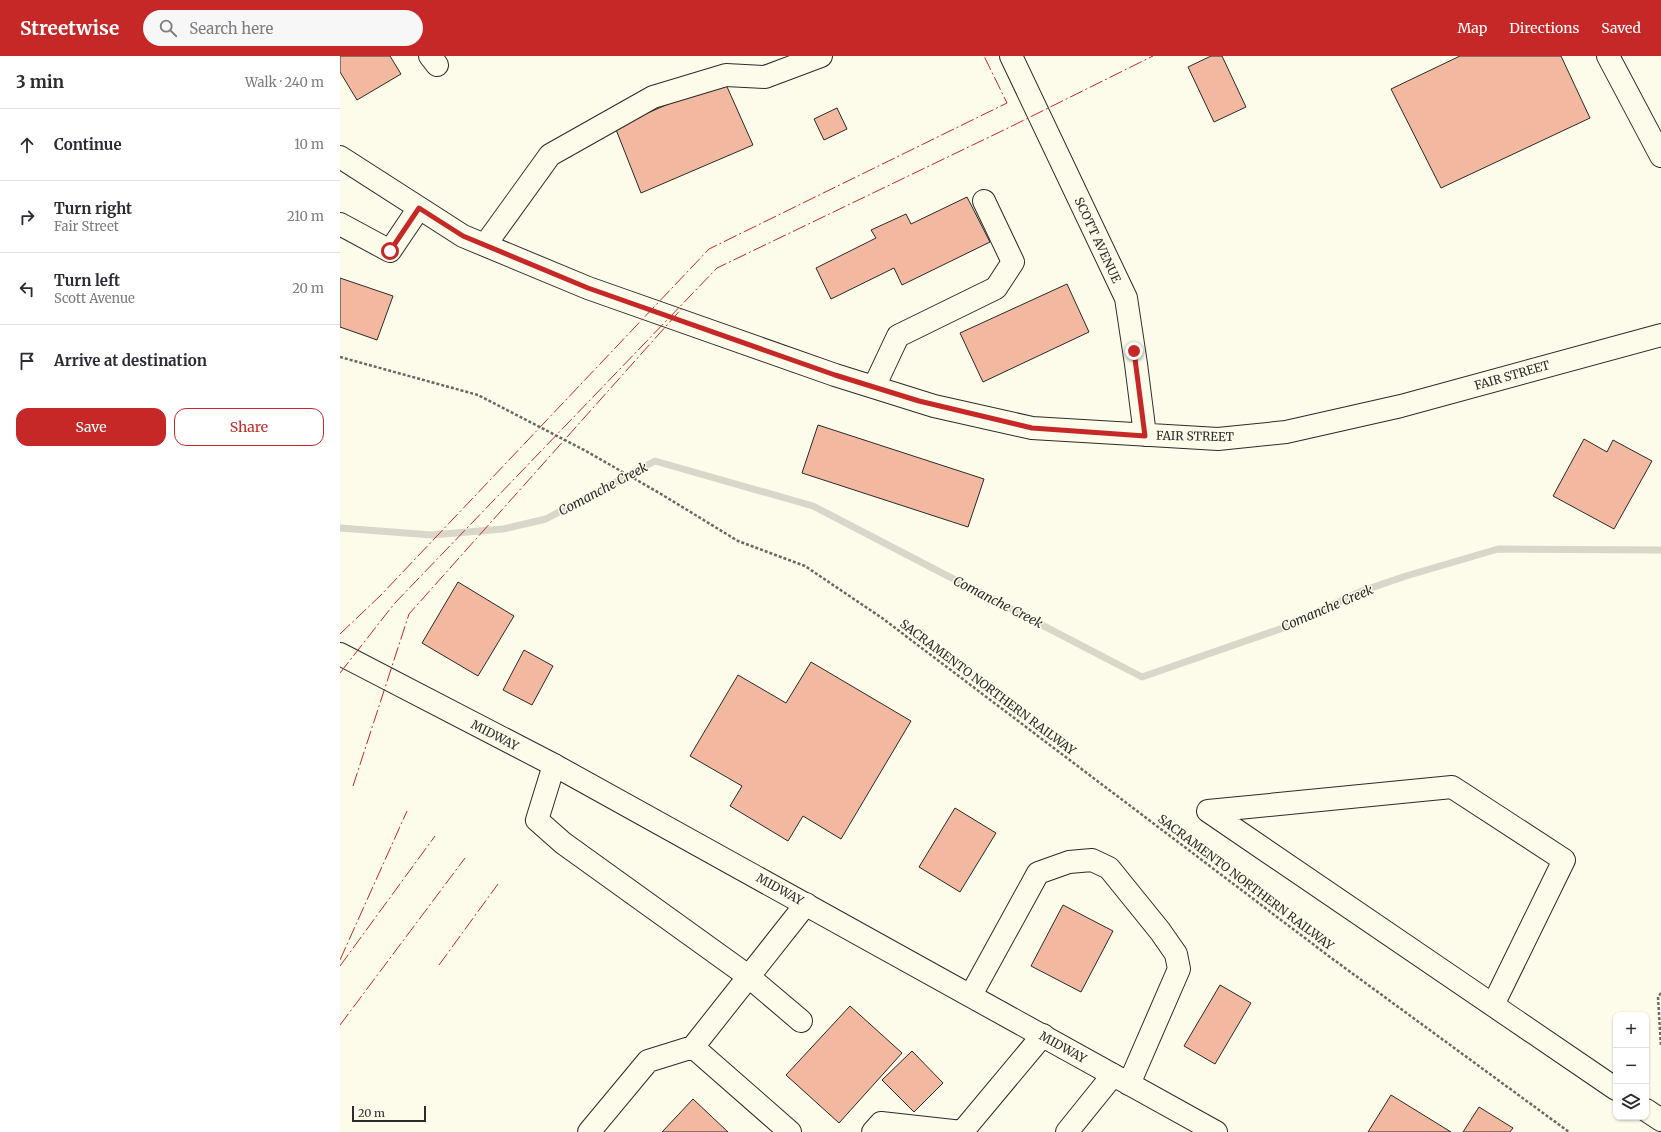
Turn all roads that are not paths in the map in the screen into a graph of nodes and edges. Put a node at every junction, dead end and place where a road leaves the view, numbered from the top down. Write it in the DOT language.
graph roads {
  1 [pos="821,56"];
  2 [pos="1011,56"];
  3 [pos="1608,56"];
  4 [pos="1661,156"];
  5 [pos="340,157"];
  6 [pos="984,201"];
  7 [pos="419,208"];
  8 [pos="340,224"];
  9 [pos="485,245"];
  10 [pos="1661,335"];
  11 [pos="874,387"];
  12 [pos="1145,436"];
  13 [pos="340,654"];
  14 [pos="554,765"];
  15 [pos="806,904"];
  16 [pos="748,976"];
  17 [pos="971,995"];
  18 [pos="1493,1005"];
  19 [pos="802,1021"];
  20 [pos="1043,1035"];
  21 [pos="693,1048"];
  22 [pos="1121,1079"];
  23 [pos="1613,1087"];
  24 [pos="1649,1112"];
  25 [pos="1661,1120"];
  26 [pos="589,1132"];
  27 [pos="790,1132"];
  28 [pos="873,1132"];
  29 [pos="962,1132"];
  30 [pos="1067,1132"];
  31 [pos="1216,1132"];
  1 -- 9 [label="street"];
  2 -- 12 [label="street, SCOTT AVENUE"];
  3 -- 4 [label="street"];
  5 -- 7 [label="street, FAIR STREET"];
  6 -- 11 [label="street"];
  7 -- 8 [label="street"];
  7 -- 9 [label="street, FAIR STREET"];
  9 -- 11 [label="street, FAIR STREET"];
  10 -- 12 [label="street, FAIR STREET"];
  11 -- 12 [label="street, FAIR STREET"];
  13 -- 14 [label="street, MIDWAY"];
  14 -- 15 [label="street, MIDWAY"];
  14 -- 16 [label="street"];
  15 -- 16 [label="street"];
  15 -- 17 [label="street, MIDWAY"];
  16 -- 19 [label="street"];
  16 -- 21 [label="street"];
  17 -- 20 [label="street, MIDWAY"];
  17 -- 22 [label="street"];
  18 -- 18 [label="street"];
  18 -- 23 [label="street"];
  20 -- 22 [label="street, MIDWAY"];
  20 -- 29 [label="street"];
  21 -- 26 [label="street"];
  21 -- 27 [label="street"];
  22 -- 30 [label="street"];
  22 -- 31 [label="street, MIDWAY"];
  24 -- 25 [label="street"];
  28 -- 29 [label="street"];
}
